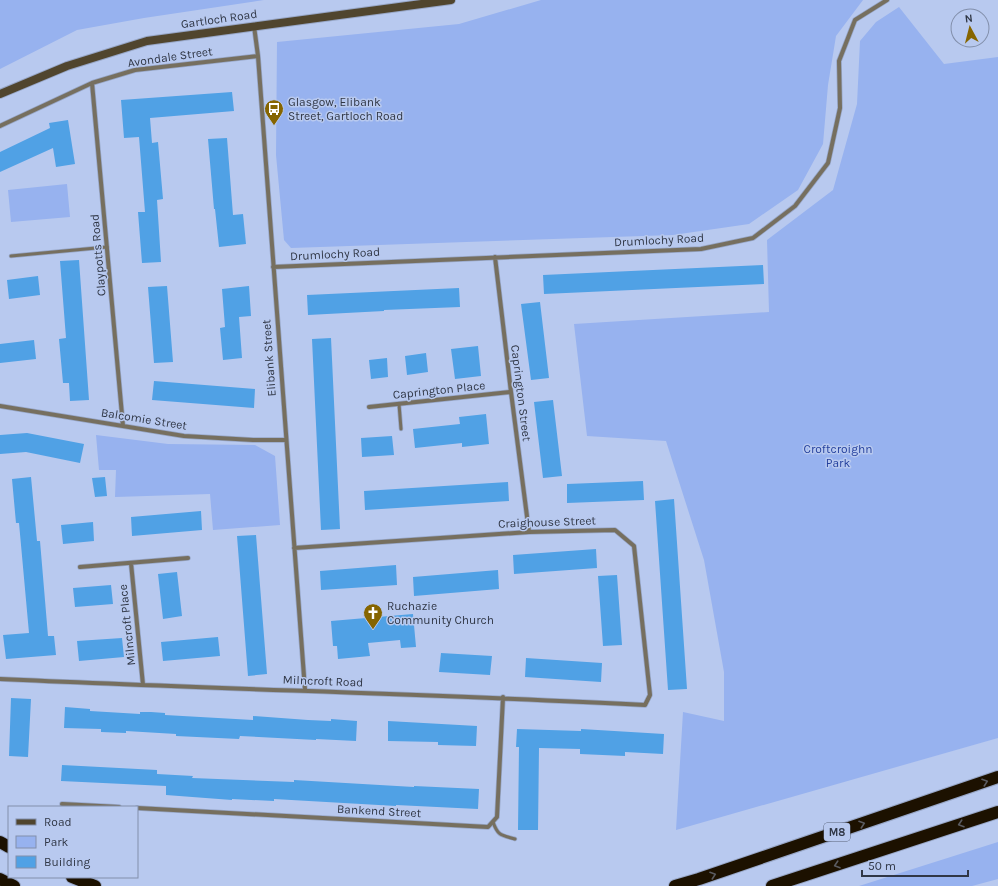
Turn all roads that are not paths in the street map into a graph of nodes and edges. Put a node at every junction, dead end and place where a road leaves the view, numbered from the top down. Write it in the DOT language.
graph roads {
  1 [pos="451,0"];
  2 [pos="887,0"];
  3 [pos="254,26"];
  4 [pos="258,56"];
  5 [pos="92,83"];
  6 [pos="0,94"];
  7 [pos="0,126"];
  8 [pos="107,246"];
  9 [pos="11,256"];
  10 [pos="496,257"];
  11 [pos="273,267"];
  12 [pos="511,392"];
  13 [pos="399,404"];
  14 [pos="0,406"];
  15 [pos="369,407"];
  16 [pos="123,426"];
  17 [pos="401,429"];
  18 [pos="286,440"];
  19 [pos="529,532"];
  20 [pos="294,548"];
  21 [pos="188,558"];
  22 [pos="131,563"];
  23 [pos="80,567"];
  24 [pos="0,679"];
  25 [pos="143,685"];
  26 [pos="305,690"];
  27 [pos="503,697"];
  28 [pos="645,705"];
  29 [pos="998,777"];
  30 [pos="62,804"];
  31 [pos="101,806"];
  32 [pos="138,808"];
  33 [pos="998,812"];
  34 [pos="493,822"];
  35 [pos="515,839"];
  36 [pos="75,878"];
  37 [pos="0,879"];
  38 [pos="14,886"];
  39 [pos="95,886"];
  40 [pos="675,886"];
  41 [pos="772,886"];
  1 -- 3 [label="main road, Gartloch Road"];
  2 -- 10 [label="street, Drumlochy Road"];
  3 -- 4 [label="street, Elibank Street"];
  3 -- 6 [label="main road, Gartloch Road"];
  4 -- 5 [label="street, Avondale Street"];
  4 -- 11 [label="street, Elibank Street"];
  5 -- 7 [label="street, Avondale Street"];
  5 -- 8 [label="street, Claypotts Road"];
  8 -- 9 [label="lane"];
  8 -- 16 [label="street, Claypotts Road"];
  10 -- 11 [label="street, Drumlochy Road"];
  10 -- 12 [label="street, Caprington Street"];
  11 -- 18 [label="street, Elibank Street"];
  12 -- 13 [label="street, Caprington Place"];
  12 -- 19 [label="street, Caprington Street"];
  13 -- 15 [label="street, Caprington Place"];
  13 -- 17 [label="lane"];
  14 -- 16 [label="street, Balcomie Street"];
  16 -- 18 [label="street, Balcomie Street"];
  18 -- 20 [label="street, Elibank Street"];
  19 -- 20 [label="street, Craighouse Street"];
  19 -- 28 [label="street, Craighouse Street"];
  20 -- 26 [label="street, Elibank Street"];
  21 -- 22 [label="street"];
  22 -- 23 [label="street"];
  22 -- 25 [label="street, Milncroft Place"];
  24 -- 25 [label="street, Milncroft Road"];
  25 -- 26 [label="street, Milncroft Road"];
  26 -- 27 [label="street, Milncroft Road"];
  27 -- 28 [label="street, Milncroft Road"];
  27 -- 34 [label="street"];
  40 -- 29 [label="highway, M8, one-way"];
  30 -- 31 [label="street"];
  32 -- 34 [label="street, Bankend Street"];
  33 -- 41 [label="highway, one-way"];
  34 -- 35 [label="lane"];
  36 -- 39 [label="highway"];
  37 -- 38 [label="highway"];
}
